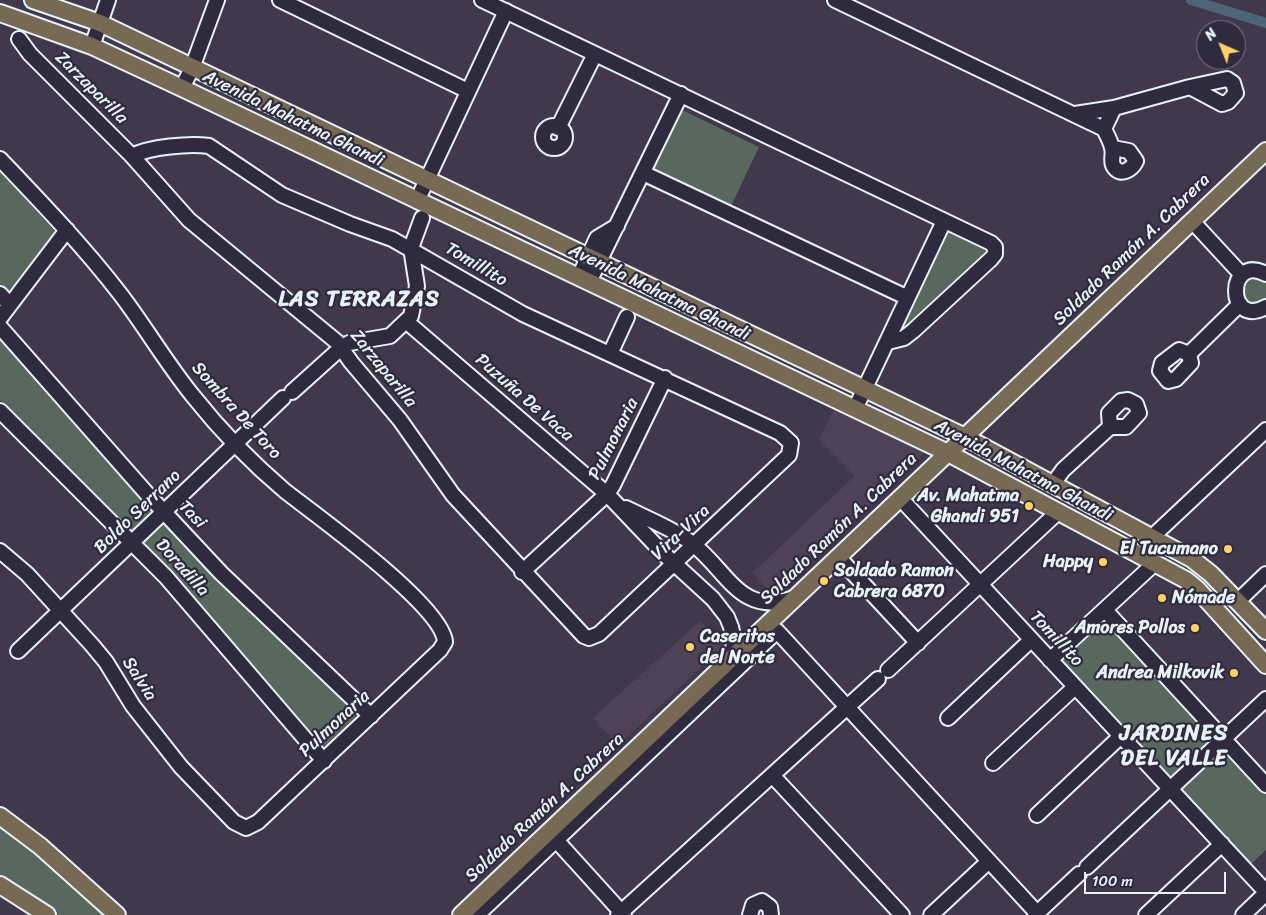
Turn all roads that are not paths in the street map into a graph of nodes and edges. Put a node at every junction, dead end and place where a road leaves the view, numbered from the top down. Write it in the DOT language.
graph roads {
  1 [pos="33,0"];
  2 [pos="108,0"];
  3 [pos="217,0"];
  4 [pos="280,0"];
  5 [pos="482,0"];
  6 [pos="836,0"];
  7 [pos="506,11"];
  8 [pos="0,13"];
  9 [pos="100,23"];
  10 [pos="19,39"];
  11 [pos="92,46"];
  12 [pos="595,54"];
  13 [pos="192,68"];
  14 [pos="1190,87"];
  15 [pos="182,88"];
  16 [pos="468,91"];
  17 [pos="682,94"];
  18 [pos="1114,108"];
  19 [pos="1075,114"];
  20 [pos="558,128"];
  21 [pos="1104,129"];
  22 [pos="1112,148"];
  23 [pos="1266,151"];
  24 [pos="132,156"];
  25 [pos="0,159"];
  26 [pos="643,173"];
  27 [pos="426,180"];
  28 [pos="417,200"];
  29 [pos="422,218"];
  30 [pos="944,221"];
  31 [pos="1192,221"];
  32 [pos="67,230"];
  33 [pos="411,248"];
  34 [pos="593,260"];
  35 [pos="1266,274"];
  36 [pos="1242,275"];
  37 [pos="584,280"];
  38 [pos="0,294"];
  39 [pos="906,297"];
  40 [pos="1240,304"];
  41 [pos="10,305"];
  42 [pos="1266,307"];
  43 [pos="627,316"];
  44 [pos="0,318"];
  45 [pos="407,322"];
  46 [pos="0,327"];
  47 [pos="888,342"];
  48 [pos="342,346"];
  49 [pos="610,354"];
  50 [pos="1190,354"];
  51 [pos="665,378"];
  52 [pos="865,390"];
  53 [pos="855,409"];
  54 [pos="0,411"];
  55 [pos="1110,427"];
  56 [pos="1266,430"];
  57 [pos="965,437"];
  58 [pos="235,443"];
  59 [pos="791,449"];
  60 [pos="948,453"];
  61 [pos="1053,484"];
  62 [pos="612,499"];
  63 [pos="901,499"];
  64 [pos="1058,512"];
  65 [pos="164,513"];
  66 [pos="1152,537"];
  67 [pos="134,542"];
  68 [pos="695,546"];
  69 [pos="0,551"];
  70 [pos="839,558"];
  71 [pos="1155,563"];
  72 [pos="675,564"];
  73 [pos="522,572"];
  74 [pos="1266,574"];
  75 [pos="730,582"];
  76 [pos="980,584"];
  77 [pos="797,597"];
  78 [pos="713,599"];
  79 [pos="1238,600"];
  80 [pos="1105,610"];
  81 [pos="62,611"];
  82 [pos="1266,631"];
  83 [pos="589,638"];
  84 [pos="1031,640"];
  85 [pos="445,642"];
  86 [pos="918,643"];
  87 [pos="18,651"];
  88 [pos="732,659"];
  89 [pos="1050,660"];
  90 [pos="1266,664"];
  91 [pos="1075,687"];
  92 [pos="1266,699"];
  93 [pos="847,706"];
  94 [pos="372,716"];
  95 [pos="948,718"];
  96 [pos="1121,736"];
  97 [pos="1224,739"];
  98 [pos="324,761"];
  99 [pos="993,764"];
  100 [pos="772,775"];
  101 [pos="1266,785"];
  102 [pos="1172,789"];
  103 [pos="1037,815"];
  104 [pos="0,816"];
  105 [pos="246,828"];
  106 [pos="556,840"];
  107 [pos="1222,844"];
  108 [pos="989,861"];
  109 [pos="0,885"];
  110 [pos="1266,892"];
  111 [pos="621,914"];
  112 [pos="1036,914"];
  113 [pos="47,915"];
  114 [pos="116,915"];
  115 [pos="461,915"];
  116 [pos="477,915"];
  117 [pos="750,915"];
  118 [pos="771,915"];
  119 [pos="902,915"];
  120 [pos="931,915"];
  121 [pos="1146,915"];
  122 [pos="1243,915"];
  1 -- 9 [label="main road, Avenida Mahatma Ghandi"];
  2 -- 9 [label="street"];
  3 -- 13 [label="street"];
  4 -- 16 [label="street"];
  5 -- 7 [label="street"];
  6 -- 19 [label="street"];
  7 -- 12 [label="street"];
  7 -- 16 [label="street"];
  8 -- 11 [label="main road, Avenida Mahatma Ghandi"];
  9 -- 11 [label="street"];
  9 -- 13 [label="main road, Avenida Mahatma Ghandi"];
  10 -- 24 [label="street, Zarzaparilla"];
  11 -- 15 [label="main road, Avenida Mahatma Ghandi"];
  12 -- 17 [label="street"];
  12 -- 20 [label="street"];
  13 -- 15 [label="street"];
  13 -- 27 [label="main road, Avenida Mahatma Ghandi"];
  14 -- 18 [label="street"];
  15 -- 28 [label="main road, Avenida Mahatma Ghandi"];
  16 -- 27 [label="street"];
  17 -- 26 [label="street"];
  17 -- 30 [label="street"];
  18 -- 19 [label="street"];
  18 -- 21 [label="street"];
  19 -- 21 [label="street"];
  21 -- 22 [label="street"];
  23 -- 31 [label="main road, Soldado Ramón A. Cabrera"];
  24 -- 33 [label="street, Tomillito"];
  24 -- 48 [label="street, Zarzaparilla"];
  25 -- 32 [label="street, Sombra De Toro"];
  26 -- 34 [label="street"];
  26 -- 39 [label="street"];
  27 -- 28 [label="street"];
  27 -- 34 [label="main road, Avenida Mahatma Ghandi"];
  28 -- 37 [label="main road, Avenida Mahatma Ghandi"];
  29 -- 33 [label="street"];
  30 -- 39 [label="street"];
  30 -- 47 [label="street"];
  31 -- 36 [label="street"];
  31 -- 57 [label="main road, Soldado Ramón A. Cabrera"];
  32 -- 41 [label="street"];
  32 -- 58 [label="street, Sombra De Toro"];
  33 -- 45 [label="street"];
  33 -- 49 [label="street, Tomillito"];
  34 -- 37 [label="street"];
  34 -- 52 [label="main road, Avenida Mahatma Ghandi"];
  35 -- 36 [label="street"];
  36 -- 40 [label="street"];
  37 -- 53 [label="main road, Avenida Mahatma Ghandi"];
  38 -- 41 [label="street"];
  39 -- 47 [label="street"];
  40 -- 42 [label="street"];
  40 -- 50 [label="street"];
  41 -- 44 [label="street"];
  43 -- 49 [label="street"];
  45 -- 48 [label="street, Boldo Serrano"];
  45 -- 62 [label="street, Puzuña De Vaca"];
  46 -- 65 [label="street, Tasi"];
  47 -- 52 [label="street"];
  48 -- 58 [label="street, Boldo Serrano"];
  48 -- 73 [label="street, Zarzaparilla"];
  49 -- 51 [label="street, Tomillito"];
  51 -- 59 [label="street, Tomillito"];
  51 -- 62 [label="street, Pulmonaria"];
  52 -- 53 [label="street"];
  52 -- 57 [label="main road, Avenida Mahatma Ghandi"];
  53 -- 60 [label="main road, Avenida Mahatma Ghandi"];
  54 -- 67 [label="street, Doradilla"];
  55 -- 61 [label="street"];
  56 -- 66 [label="street"];
  57 -- 60 [label="main road, Soldado Ramón A. Cabrera"];
  57 -- 61 [label="main road, Avenida Mahatma Ghandi"];
  58 -- 65 [label="street, Boldo Serrano"];
  58 -- 85 [label="street, Sombra De Toro"];
  59 -- 68 [label="street, Vira-Vira"];
  60 -- 63 [label="main road, Soldado Ramón A. Cabrera"];
  60 -- 64 [label="main road, Avenida Mahatma Ghandi"];
  61 -- 66 [label="main road, Avenida Mahatma Ghandi"];
  62 -- 68 [label="street"];
  62 -- 72 [label="street"];
  62 -- 73 [label="street, Pulmonaria"];
  63 -- 70 [label="main road, Soldado Ramón A. Cabrera"];
  63 -- 76 [label="street, Tomillito"];
  64 -- 71 [label="main road, Avenida Mahatma Ghandi"];
  64 -- 76 [label="street"];
  65 -- 67 [label="street, Boldo Serrano"];
  65 -- 94 [label="street, Tasi"];
  66 -- 79 [label="main road, Avenida Mahatma Ghandi"];
  67 -- 81 [label="street, Boldo Serrano"];
  67 -- 98 [label="street, Doradilla"];
  68 -- 72 [label="street, Vira-Vira"];
  68 -- 75 [label="street"];
  69 -- 81 [label="street, Salvia"];
  70 -- 77 [label="main road, Soldado Ramón A. Cabrera"];
  70 -- 86 [label="street"];
  71 -- 80 [label="street"];
  71 -- 90 [label="main road, Avenida Mahatma Ghandi"];
  72 -- 78 [label="street"];
  72 -- 83 [label="street, Vira-Vira"];
  73 -- 83 [label="street, Zarzaparilla"];
  74 -- 79 [label="street"];
  75 -- 77 [label="street"];
  75 -- 78 [label="street"];
  76 -- 84 [label="street, Tomillito"];
  76 -- 86 [label="street"];
  77 -- 88 [label="main road, Soldado Ramón A. Cabrera"];
  78 -- 88 [label="street"];
  79 -- 82 [label="main road, Avenida Mahatma Ghandi"];
  80 -- 89 [label="street"];
  80 -- 97 [label="street"];
  81 -- 87 [label="street, Boldo Serrano"];
  81 -- 105 [label="street, Salvia"];
  84 -- 89 [label="street, Tomillito"];
  84 -- 95 [label="street"];
  85 -- 94 [label="street, Pulmonaria"];
  86 -- 93 [label="street"];
  88 -- 115 [label="main road, Soldado Ramón A. Cabrera"];
  89 -- 91 [label="street, Tomillito"];
  91 -- 96 [label="street, Tomillito"];
  91 -- 99 [label="street"];
  92 -- 97 [label="street"];
  93 -- 100 [label="street"];
  93 -- 106 [label="street"];
  93 -- 108 [label="street"];
  94 -- 98 [label="street, Pulmonaria"];
  96 -- 102 [label="street, Tomillito"];
  96 -- 103 [label="street"];
  97 -- 101 [label="street"];
  97 -- 102 [label="street"];
  98 -- 105 [label="street, Pulmonaria"];
  100 -- 111 [label="street"];
  100 -- 119 [label="street"];
  102 -- 107 [label="street, Tomillito"];
  102 -- 112 [label="street"];
  104 -- 114 [label="main road"];
  106 -- 111 [label="street"];
  106 -- 116 [label="street"];
  107 -- 110 [label="street, Tomillito"];
  107 -- 121 [label="street"];
  108 -- 112 [label="street"];
  108 -- 120 [label="street"];
  109 -- 113 [label="main road"];
  110 -- 122 [label="street"];
  117 -- 118 [label="street"];
}
